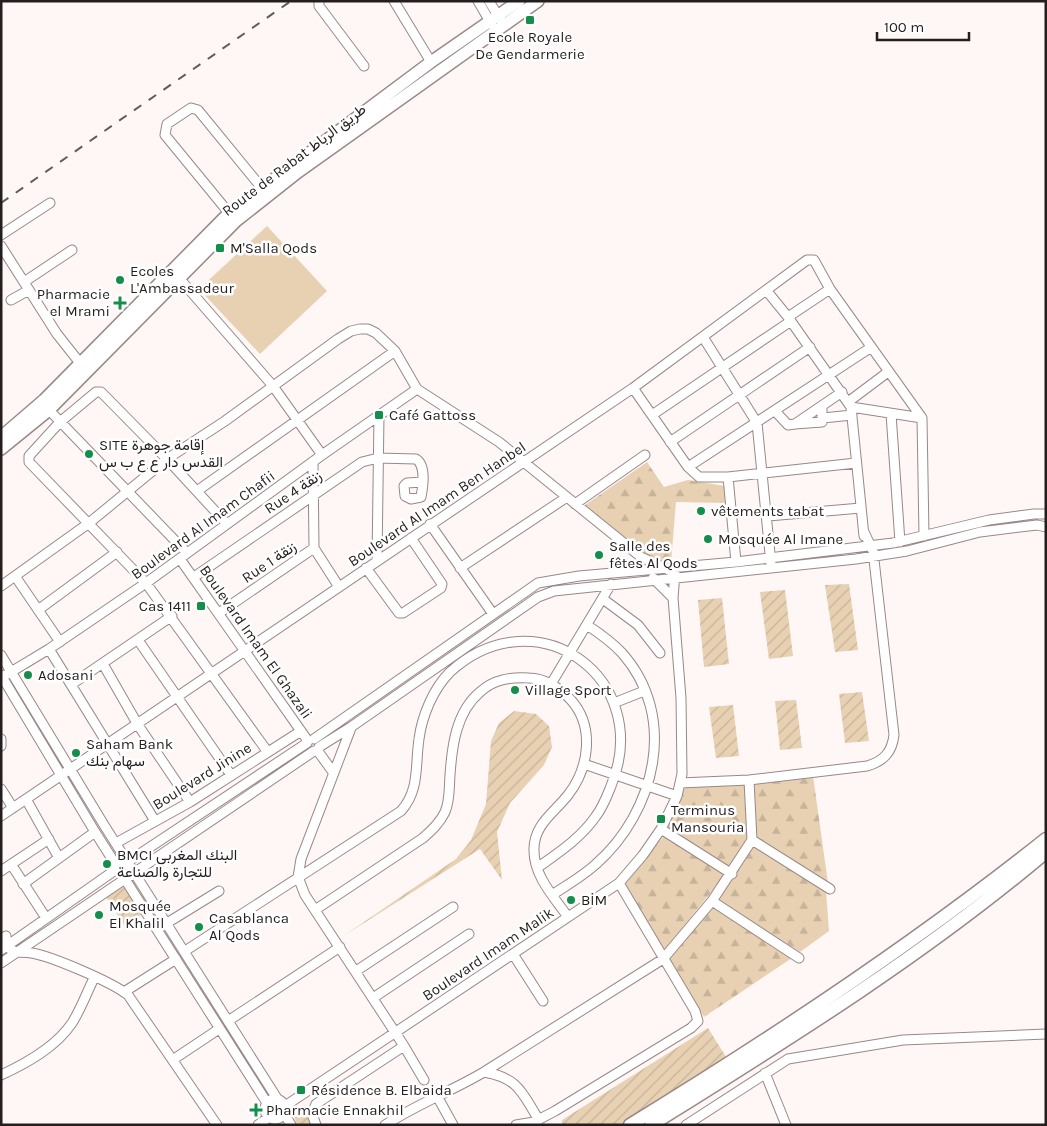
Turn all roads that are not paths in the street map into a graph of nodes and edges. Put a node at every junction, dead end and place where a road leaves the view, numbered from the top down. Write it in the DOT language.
graph roads {
  1 [pos="319,1"];
  2 [pos="394,1"];
  3 [pos="478,1"];
  4 [pos="489,1"];
  5 [pos="519,1"];
  6 [pos="538,1"];
  7 [pos="496,22"];
  8 [pos="431,62"];
  9 [pos="364,66"];
  10 [pos="261,187"];
  11 [pos="50,203"];
  12 [pos="229,213"];
  13 [pos="1,235"];
  14 [pos="1,246"];
  15 [pos="72,250"];
  16 [pos="179,278"];
  17 [pos="26,286"];
  18 [pos="830,289"];
  19 [pos="766,290"];
  20 [pos="11,300"];
  21 [pos="790,319"];
  22 [pos="704,338"];
  23 [pos="810,347"];
  24 [pos="870,348"];
  25 [pos="395,351"];
  26 [pos="80,363"];
  27 [pos="722,368"];
  28 [pos="888,372"];
  29 [pos="828,376"];
  30 [pos="273,386"];
  31 [pos="633,388"];
  32 [pos="417,389"];
  33 [pos="842,392"];
  34 [pos="740,394"];
  35 [pos="822,406"];
  36 [pos="851,408"];
  37 [pos="49,410"];
  38 [pos="775,411"];
  39 [pos="891,414"];
  40 [pos="379,415"];
  41 [pos="652,415"];
  42 [pos="297,418"];
  43 [pos="823,418"];
  44 [pos="922,418"];
  45 [pos="60,422"];
  46 [pos="757,423"];
  47 [pos="795,424"];
  48 [pos="1,437"];
  49 [pos="670,442"];
  50 [pos="1,448"];
  51 [pos="322,455"];
  52 [pos="645,455"];
  53 [pos="378,458"];
  54 [pos="167,459"];
  55 [pos="313,462"];
  56 [pos="526,462"];
  57 [pos="856,463"];
  58 [pos="688,467"];
  59 [pos="764,474"];
  60 [pos="728,477"];
  61 [pos="422,482"];
  62 [pos="197,491"];
  63 [pos="129,492"];
  64 [pos="313,496"];
  65 [pos="566,497"];
  66 [pos="575,504"];
  67 [pos="861,508"];
  68 [pos="1046,514"];
  69 [pos="768,516"];
  70 [pos="89,523"];
  71 [pos="227,524"];
  72 [pos="430,524"];
  73 [pos="1046,527"];
  74 [pos="924,536"];
  75 [pos="411,538"];
  76 [pos="900,542"];
  77 [pos="867,546"];
  78 [pos="314,548"];
  79 [pos="117,552"];
  80 [pos="184,556"];
  81 [pos="870,556"];
  82 [pos="641,557"];
  83 [pos="771,558"];
  84 [pos="377,560"];
  85 [pos="736,562"];
  86 [pos="366,568"];
  87 [pos="460,568"];
  88 [pos="668,568"];
  89 [pos="772,568"];
  90 [pos="646,569"];
  91 [pos="15,576"];
  92 [pos="194,577"];
  93 [pos="675,579"];
  94 [pos="655,580"];
  95 [pos="146,583"];
  96 [pos="611,584"];
  97 [pos="1,586"];
  98 [pos="339,587"];
  99 [pos="673,598"];
  100 [pos="603,599"];
  101 [pos="38,610"];
  102 [pos="219,613"];
  103 [pos="493,614"];
  104 [pos="172,616"];
  105 [pos="587,625"];
  106 [pos="138,640"];
  107 [pos="60,642"];
  108 [pos="49,649"];
  109 [pos="245,652"];
  110 [pos="570,652"];
  111 [pos="660,653"];
  112 [pos="1,655"];
  113 [pos="103,664"];
  114 [pos="12,672"];
  115 [pos="213,673"];
  116 [pos="2,677"];
  117 [pos="72,684"];
  118 [pos="551,684"];
  119 [pos="644,690"];
  120 [pos="177,697"];
  121 [pos="614,703"];
  122 [pos="138,725"];
  123 [pos="351,728"];
  124 [pos="301,731"];
  125 [pos="1,739"];
  126 [pos="313,745"];
  127 [pos="1,746"];
  128 [pos="107,746"];
  129 [pos="268,751"];
  130 [pos="584,764"];
  131 [pos="71,768"];
  132 [pos="333,772"];
  133 [pos="231,775"];
  134 [pos="616,775"];
  135 [pos="60,776"];
  136 [pos="748,780"];
  137 [pos="680,783"];
  138 [pos="647,786"];
  139 [pos="1,789"];
  140 [pos="677,796"];
  141 [pos="26,799"];
  142 [pos="190,802"];
  143 [pos="13,808"];
  144 [pos="1,816"];
  145 [pos="155,821"];
  146 [pos="661,829"];
  147 [pos="95,832"];
  148 [pos="49,839"];
  149 [pos="1046,839"];
  150 [pos="752,840"];
  151 [pos="116,843"];
  152 [pos="1046,852"];
  153 [pos="59,858"];
  154 [pos="129,861"];
  155 [pos="11,864"];
  156 [pos="118,868"];
  157 [pos="536,868"];
  158 [pos="1,871"];
  159 [pos="136,872"];
  160 [pos="732,874"];
  161 [pos="298,877"];
  162 [pos="126,878"];
  163 [pos="619,883"];
  164 [pos="23,884"];
  165 [pos="830,889"];
  166 [pos="219,890"];
  167 [pos="552,895"];
  168 [pos="712,901"];
  169 [pos="453,907"];
  170 [pos="315,910"];
  171 [pos="568,917"];
  172 [pos="46,918"];
  173 [pos="167,923"];
  174 [pos="469,934"];
  175 [pos="8,936"];
  176 [pos="340,947"];
  177 [pos="4,948"];
  178 [pos="28,950"];
  179 [pos="185,951"];
  180 [pos="15,953"];
  181 [pos="513,954"];
  182 [pos="799,958"];
  183 [pos="176,959"];
  184 [pos="663,959"];
  185 [pos="1,963"];
  186 [pos="356,971"];
  187 [pos="94,978"];
  188 [pos="124,992"];
  189 [pos="373,998"];
  190 [pos="543,1001"];
  191 [pos="228,1021"];
  192 [pos="219,1029"];
  193 [pos="397,1033"];
  194 [pos="1046,1034"];
  195 [pos="404,1046"];
  196 [pos="174,1059"];
  197 [pos="484,1072"];
  198 [pos="765,1073"];
  199 [pos="1,1075"];
  200 [pos="424,1080"];
  201 [pos="437,1096"];
  202 [pos="267,1103"];
  203 [pos="282,1106"];
  204 [pos="275,1120"];
  205 [pos="539,1120"];
  206 [pos="217,1125"];
  207 [pos="258,1125"];
  208 [pos="291,1125"];
  209 [pos="316,1125"];
  210 [pos="385,1125"];
  211 [pos="453,1125"];
  212 [pos="516,1125"];
  213 [pos="630,1125"];
  214 [pos="651,1125"];
  215 [pos="686,1125"];
  216 [pos="786,1125"];
  1 -- 9 [label="street"];
  2 -- 8 [label="street"];
  3 -- 7 [label="street"];
  4 -- 7 [label="street"];
  5 -- 7 [label="main road, Route de Rabat طريق الرباط"];
  6 -- 7 [label="main road, Route de Rabat طريق الرباط"];
  7 -- 8 [label="main road, Route de Rabat طريق الرباط"];
  7 -- 16 [label="main road, Route de Rabat طريق الرباط"];
  8 -- 10 [label="main road, Route de Rabat طريق الرباط"];
  10 -- 12 [label="main road, Route de Rabat طريق الرباط"];
  10 -- 12 [label="street"];
  11 -- 13 [label="street"];
  12 -- 26 [label="main road, Route de Rabat طريق الرباط"];
  14 -- 17 [label="street"];
  15 -- 17 [label="street"];
  16 -- 30 [label="street"];
  16 -- 37 [label="main road, Route de Rabat طريق الرباط"];
  17 -- 20 [label="street"];
  17 -- 26 [label="street"];
  18 -- 19 [label="street, Boulevard Al Imam Ben Hanbel"];
  18 -- 21 [label="street"];
  18 -- 24 [label="street"];
  19 -- 21 [label="street"];
  19 -- 22 [label="street, Boulevard Al Imam Ben Hanbel"];
  21 -- 23 [label="street"];
  21 -- 27 [label="street"];
  22 -- 27 [label="street"];
  22 -- 31 [label="street, Boulevard Al Imam Ben Hanbel"];
  23 -- 29 [label="street"];
  23 -- 34 [label="street"];
  24 -- 28 [label="street"];
  24 -- 29 [label="street"];
  25 -- 30 [label="street"];
  25 -- 32 [label="street"];
  25 -- 42 [label="street"];
  26 -- 48 [label="main road, Route de Rabat طريق الرباط"];
  27 -- 34 [label="street"];
  27 -- 41 [label="street"];
  28 -- 36 [label="street"];
  28 -- 44 [label="street"];
  29 -- 33 [label="street"];
  29 -- 38 [label="street"];
  30 -- 42 [label="street"];
  30 -- 54 [label="street"];
  31 -- 41 [label="street"];
  31 -- 56 [label="street, Boulevard Al Imam Ben Hanbel"];
  32 -- 40 [label="street, Boulevard Al Imam Chafii"];
  32 -- 56 [label="street"];
  33 -- 35 [label="street"];
  33 -- 36 [label="street"];
  34 -- 46 [label="street"];
  34 -- 49 [label="street"];
  35 -- 43 [label="street"];
  35 -- 47 [label="street"];
  36 -- 39 [label="street"];
  36 -- 43 [label="street"];
  36 -- 57 [label="street"];
  37 -- 45 [label="street, Boulevard Imam El Ghazali"];
  37 -- 50 [label="main road, Route de Rabat طريق الرباط"];
  38 -- 46 [label="street"];
  38 -- 47 [label="street"];
  39 -- 44 [label="street"];
  39 -- 76 [label="street"];
  40 -- 51 [label="street, Boulevard Al Imam Chafii"];
  40 -- 53 [label="street"];
  41 -- 49 [label="street"];
  42 -- 51 [label="street"];
  42 -- 62 [label="street"];
  43 -- 47 [label="street"];
  44 -- 74 [label="street"];
  45 -- 54 [label="street"];
  45 -- 63 [label="street, Boulevard Imam El Ghazali"];
  45 -- 70 [label="street"];
  46 -- 58 [label="street"];
  46 -- 59 [label="street"];
  49 -- 58 [label="street"];
  51 -- 55 [label="street, Boulevard Al Imam Chafii"];
  52 -- 66 [label="street"];
  53 -- 61 [label="street, Rue 4 زنقة"];
  53 -- 64 [label="street, Rue 4 زنقة"];
  53 -- 84 [label="street"];
  54 -- 62 [label="street"];
  54 -- 63 [label="street"];
  55 -- 64 [label="street, Rue 1 زنقة"];
  55 -- 71 [label="street, Boulevard Al Imam Chafii"];
  56 -- 65 [label="street"];
  56 -- 72 [label="street, Boulevard Al Imam Ben Hanbel"];
  57 -- 59 [label="street"];
  57 -- 67 [label="street"];
  58 -- 60 [label="street"];
  59 -- 60 [label="street"];
  59 -- 69 [label="street"];
  60 -- 85 [label="street"];
  62 -- 71 [label="street"];
  63 -- 70 [label="street"];
  63 -- 80 [label="street, Boulevard Imam El Ghazali"];
  64 -- 78 [label="street, Rue 1 زنقة"];
  64 -- 92 [label="street, Rue 4 زنقة"];
  65 -- 66 [label="street"];
  65 -- 87 [label="street"];
  66 -- 82 [label="street"];
  67 -- 69 [label="street"];
  67 -- 77 [label="street"];
  68 -- 74 [label="street"];
  69 -- 83 [label="street"];
  70 -- 79 [label="street"];
  70 -- 91 [label="street"];
  71 -- 80 [label="street, Boulevard Al Imam Chafii"];
  72 -- 75 [label="street, Boulevard Al Imam Ben Hanbel"];
  72 -- 87 [label="street"];
  73 -- 81 [label="street"];
  74 -- 76 [label="street"];
  75 -- 84 [label="street, Boulevard Al Imam Ben Hanbel"];
  75 -- 86 [label="street"];
  76 -- 77 [label="street"];
  77 -- 81 [label="street"];
  77 -- 83 [label="street"];
  78 -- 98 [label="street"];
  78 -- 102 [label="street, Rue 1 زنقة"];
  79 -- 95 [label="street"];
  79 -- 101 [label="street"];
  80 -- 92 [label="street, Boulevard Imam El Ghazali"];
  80 -- 95 [label="street, Boulevard Al Imam Chafii"];
  81 -- 89 [label="street"];
  81 -- 136 [label="street"];
  82 -- 88 [label="street"];
  82 -- 90 [label="street"];
  83 -- 85 [label="street"];
  83 -- 89 [label="street"];
  84 -- 86 [label="street, Boulevard Al Imam Ben Hanbel"];
  85 -- 88 [label="street"];
  86 -- 98 [label="street, Boulevard Al Imam Ben Hanbel"];
  87 -- 103 [label="street"];
  88 -- 90 [label="street"];
  88 -- 93 [label="street"];
  89 -- 93 [label="street"];
  90 -- 94 [label="street"];
  90 -- 103 [label="street"];
  91 -- 97 [label="street"];
  91 -- 101 [label="street"];
  92 -- 102 [label="street, Boulevard Imam El Ghazali"];
  93 -- 94 [label="street"];
  93 -- 99 [label="street, Boulevard Imam Malik"];
  94 -- 96 [label="street"];
  94 -- 99 [label="street"];
  95 -- 104 [label="street"];
  95 -- 107 [label="street, Boulevard Al Imam Chafii"];
  96 -- 100 [label="street"];
  96 -- 123 [label="street"];
  98 -- 109 [label="street, Boulevard Al Imam Ben Hanbel"];
  99 -- 137 [label="street, Boulevard Imam Malik"];
  100 -- 105 [label="street"];
  100 -- 111 [label="street"];
  101 -- 107 [label="street"];
  102 -- 109 [label="street, Boulevard Imam El Ghazali"];
  103 -- 126 [label="street"];
  104 -- 106 [label="street"];
  104 -- 115 [label="street"];
  105 -- 110 [label="street"];
  105 -- 119 [label="street"];
  106 -- 113 [label="street"];
  106 -- 120 [label="street"];
  107 -- 108 [label="street, Boulevard Al Imam Chafii"];
  108 -- 114 [label="street, Boulevard Al Imam Chafii"];
  108 -- 117 [label="street"];
  109 -- 115 [label="street, Boulevard Al Imam Ben Hanbel"];
  109 -- 124 [label="street, Boulevard Imam El Ghazali"];
  110 -- 118 [label="street"];
  110 -- 121 [label="street"];
  110 -- 161 [label="street"];
  112 -- 114 [label="street"];
  113 -- 117 [label="street"];
  113 -- 122 [label="street"];
  114 -- 116 [label="street, Boulevard Al Imam Chafii"];
  114 -- 131 [label="street"];
  115 -- 120 [label="street, Boulevard Al Imam Ben Hanbel"];
  115 -- 129 [label="street"];
  116 -- 135 [label="street"];
  117 -- 128 [label="street"];
  118 -- 130 [label="street"];
  118 -- 170 [label="street"];
  119 -- 121 [label="street"];
  119 -- 138 [label="street"];
  120 -- 122 [label="street, Boulevard Al Imam Ben Hanbel"];
  120 -- 133 [label="street"];
  121 -- 134 [label="street"];
  122 -- 128 [label="street, Boulevard Al Imam Ben Hanbel"];
  122 -- 142 [label="street"];
  123 -- 126 [label="street"];
  123 -- 132 [label="street"];
  124 -- 126 [label="street, Boulevard Imam El Ghazali"];
  124 -- 129 [label="street, Boulevard Jinine"];
  125 -- 127 [label="street"];
  126 -- 132 [label="street, Boulevard Imam El Ghazali"];
  126 -- 154 [label="street"];
  126 -- 159 [label="street"];
  128 -- 131 [label="street, Boulevard Al Imam Ben Hanbel"];
  128 -- 145 [label="street"];
  129 -- 133 [label="street, Boulevard Jinine"];
  130 -- 134 [label="street"];
  130 -- 157 [label="street"];
  131 -- 135 [label="street, Boulevard Al Imam Ben Hanbel"];
  131 -- 151 [label="street"];
  132 -- 161 [label="street"];
  133 -- 142 [label="street, Boulevard Jinine"];
  134 -- 138 [label="street"];
  134 -- 157 [label="street"];
  135 -- 141 [label="street, Boulevard Al Imam Ben Hanbel"];
  135 -- 147 [label="street"];
  136 -- 137 [label="street"];
  136 -- 150 [label="street"];
  137 -- 140 [label="street, Boulevard Imam Malik"];
  138 -- 140 [label="street"];
  138 -- 167 [label="street"];
  139 -- 143 [label="street"];
  140 -- 146 [label="street, Boulevard Imam Malik"];
  141 -- 143 [label="street, Boulevard Al Imam Ben Hanbel"];
  141 -- 148 [label="street"];
  142 -- 145 [label="street, Boulevard Jinine"];
  143 -- 144 [label="street, Boulevard Al Imam Ben Hanbel"];
  145 -- 151 [label="street, Boulevard Jinine"];
  146 -- 160 [label="street"];
  146 -- 163 [label="street, Boulevard Imam Malik"];
  147 -- 153 [label="street"];
  147 -- 156 [label="street"];
  148 -- 153 [label="street"];
  148 -- 155 [label="street"];
  149 -- 213 [label="highway"];
  150 -- 160 [label="street"];
  150 -- 165 [label="street"];
  151 -- 154 [label="street"];
  152 -- 214 [label="highway"];
  153 -- 164 [label="street"];
  154 -- 156 [label="street"];
  154 -- 159 [label="street"];
  155 -- 158 [label="street"];
  155 -- 164 [label="street"];
  156 -- 162 [label="street"];
  156 -- 172 [label="street"];
  157 -- 167 [label="street"];
  159 -- 162 [label="street"];
  159 -- 173 [label="street"];
  160 -- 168 [label="street"];
  161 -- 170 [label="street"];
  161 -- 179 [label="street"];
  162 -- 178 [label="street"];
  162 -- 183 [label="street"];
  163 -- 171 [label="street, Boulevard Imam Malik"];
  163 -- 184 [label="street"];
  164 -- 172 [label="street"];
  166 -- 173 [label="street"];
  167 -- 171 [label="street"];
  168 -- 182 [label="street"];
  168 -- 184 [label="street"];
  169 -- 186 [label="street"];
  170 -- 176 [label="street"];
  171 -- 181 [label="street, Boulevard Imam Malik"];
  172 -- 175 [label="street"];
  173 -- 179 [label="street"];
  174 -- 189 [label="street"];
  175 -- 177 [label="street"];
  175 -- 178 [label="street"];
  176 -- 186 [label="street"];
  176 -- 191 [label="street"];
  177 -- 180 [label="street"];
  178 -- 180 [label="street"];
  178 -- 187 [label="street"];
  179 -- 191 [label="street"];
  180 -- 185 [label="street"];
  181 -- 190 [label="street"];
  181 -- 193 [label="street, Boulevard Imam Malik"];
  183 -- 188 [label="street"];
  183 -- 192 [label="street"];
  184 -- 197 [label="street"];
  184 -- 205 [label="street"];
  186 -- 189 [label="street"];
  187 -- 188 [label="street"];
  187 -- 199 [label="street"];
  188 -- 196 [label="street"];
  189 -- 193 [label="street"];
  191 -- 203 [label="street"];
  192 -- 196 [label="street"];
  192 -- 202 [label="street"];
  193 -- 195 [label="street"];
  193 -- 203 [label="street, Boulevard Imam Malik"];
  194 -- 198 [label="street"];
  195 -- 200 [label="street"];
  195 -- 209 [label="street"];
  196 -- 206 [label="street"];
  197 -- 201 [label="street"];
  197 -- 205 [label="street"];
  198 -- 215 [label="street"];
  198 -- 216 [label="street"];
  201 -- 210 [label="street"];
  201 -- 211 [label="street"];
  202 -- 203 [label="street"];
  202 -- 204 [label="street"];
  203 -- 204 [label="street, Boulevard Imam Malik"];
  203 -- 208 [label="street"];
  204 -- 207 [label="street"];
  205 -- 212 [label="street"];
}
